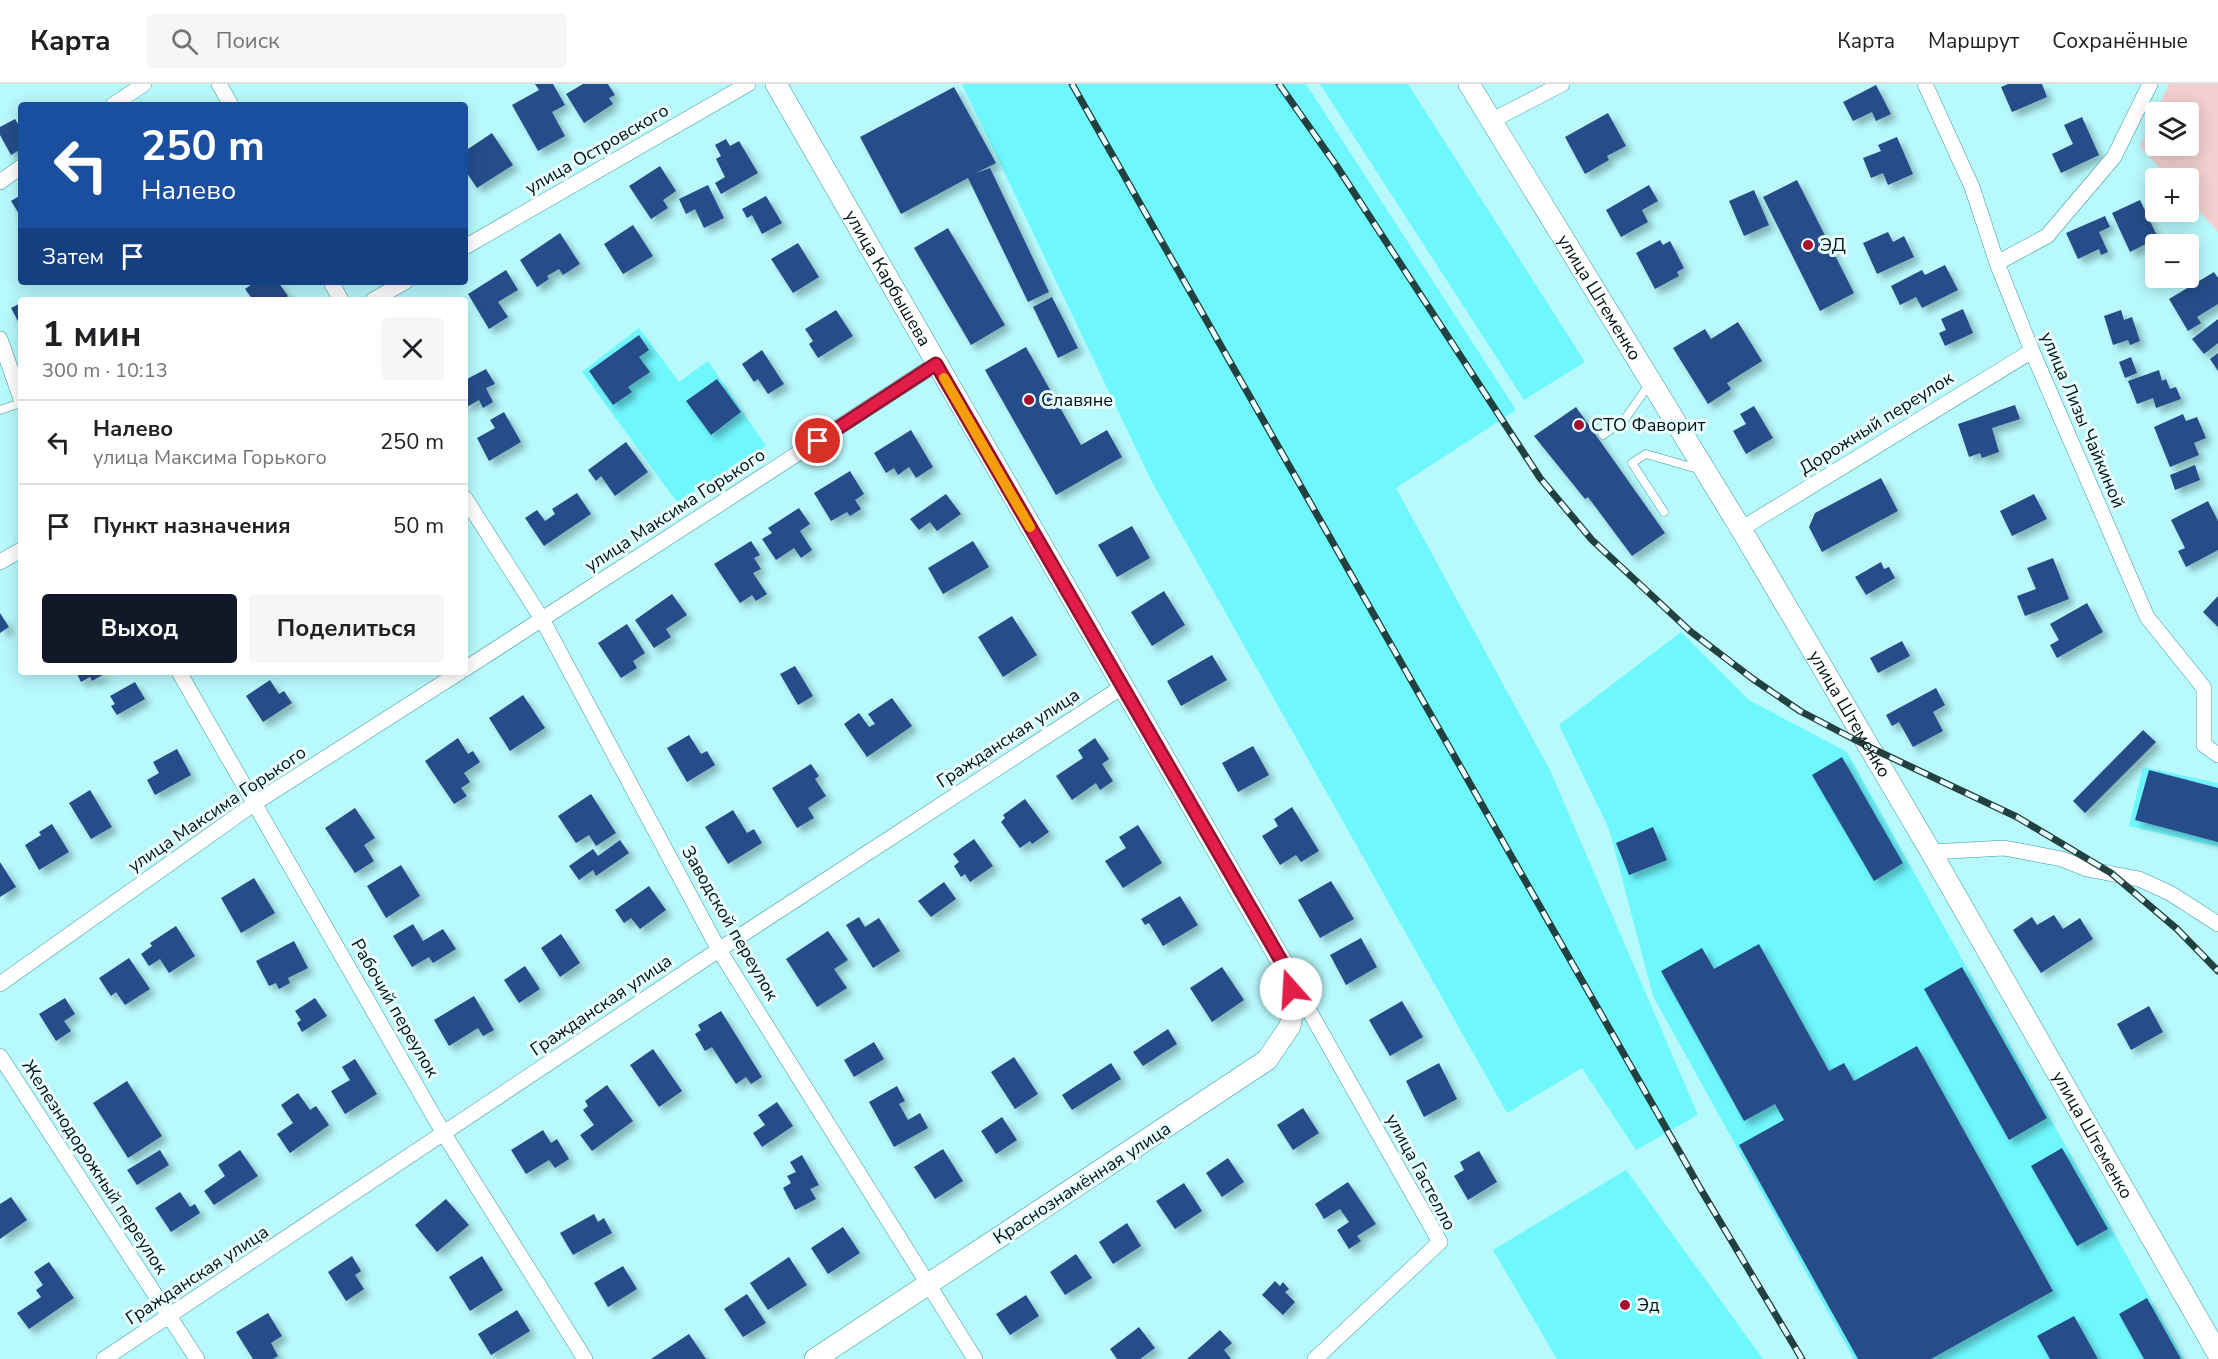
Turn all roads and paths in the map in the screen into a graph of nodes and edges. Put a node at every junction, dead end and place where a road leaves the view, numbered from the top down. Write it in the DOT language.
graph roads {
  1 [pos="144,84"];
  2 [pos="219,84"];
  3 [pos="748,84"];
  4 [pos="776,84"];
  5 [pos="1469,84"];
  6 [pos="1562,84"];
  7 [pos="1925,84"];
  8 [pos="2150,84"];
  9 [pos="117,102"];
  10 [pos="229,102"];
  11 [pos="1491,121"];
  12 [pos="18,169"];
  13 [pos="0,182"];
  14 [pos="468,245"];
  15 [pos="1997,263"];
  16 [pos="400,285"];
  17 [pos="378,297"];
  18 [pos="0,339"];
  19 [pos="2032,351"];
  20 [pos="936,364"];
  21 [pos="1650,381"];
  22 [pos="18,392"];
  23 [pos="18,402"];
  24 [pos="0,410"];
  25 [pos="1603,435"];
  26 [pos="1705,472"];
  27 [pos="468,503"];
  28 [pos="1664,512"];
  29 [pos="1741,529"];
  30 [pos="18,551"];
  31 [pos="0,562"];
  32 [pos="542,620"];
  33 [pos="468,667"];
  34 [pos="181,675"];
  35 [pos="455,675"];
  36 [pos="1122,687"];
  37 [pos="2211,690"];
  38 [pos="2218,756"];
  39 [pos="255,803"];
  40 [pos="1931,852"];
  41 [pos="2218,924"];
  42 [pos="719,950"];
  43 [pos="1287,971"];
  44 [pos="0,984"];
  45 [pos="0,1056"];
  46 [pos="444,1134"];
  47 [pos="927,1285"];
  48 [pos="170,1316"];
  49 [pos="2218,1354"];
  50 [pos="104,1359"];
  51 [pos="197,1359"];
  52 [pos="585,1359"];
  53 [pos="815,1359"];
  54 [pos="975,1359"];
  55 [pos="1315,1359"];
  1 -- 9 [label="street"];
  2 -- 10 [label="street"];
  3 -- 14 [label="street, улица Островского"];
  4 -- 20 [label="main road, улица Карбышева"];
  5 -- 11 [label="main road, улица Штеменко"];
  6 -- 11 [label="street"];
  7 -- 15 [label="street, улица Лизы Чайкиной"];
  8 -- 15 [label="street"];
  11 -- 21 [label="main road, улица Штеменко"];
  12 -- 13 [label="street"];
  15 -- 19 [label="street, улица Лизы Чайкиной"];
  16 -- 17 [label="street"];
  18 -- 22 [label="street"];
  19 -- 29 [label="street, Дорожный переулок"];
  19 -- 37 [label="street, улица Лизы Чайкиной"];
  20 -- 32 [label="street, улица Максима Горького"];
  20 -- 36 [label="main road, улица Карбышева"];
  21 -- 25 [label="lane"];
  21 -- 26 [label="main road, улица Штеменко"];
  23 -- 24 [label="lane"];
  26 -- 28 [label="lane"];
  26 -- 29 [label="main road, улица Штеменко"];
  27 -- 32 [label="street, Заводской переулок"];
  29 -- 40 [label="main road, улица Штеменко"];
  30 -- 31 [label="street"];
  32 -- 33 [label="street, улица Максима Горького"];
  32 -- 42 [label="street, Заводской переулок"];
  34 -- 39 [label="street, Рабочий переулок"];
  35 -- 39 [label="street, улица Максима Горького"];
  36 -- 42 [label="street, Гражданская улица"];
  36 -- 43 [label="main road, улица Карбышева"];
  37 -- 38 [label="street, улица Лизы Чайкиной"];
  39 -- 44 [label="street, улица Максима Горького"];
  39 -- 46 [label="street, Рабочий переулок"];
  40 -- 41 [label="street"];
  40 -- 49 [label="main road, улица Штеменко"];
  42 -- 46 [label="street, Гражданская улица"];
  42 -- 47 [label="street, Заводской переулок"];
  43 -- 47 [label="main road, Краснознамённая улица"];
  43 -- 55 [label="street, улица Гастелло"];
  45 -- 48 [label="street, Железнодорожный переулок"];
  46 -- 48 [label="street, Гражданская улица"];
  46 -- 52 [label="street, Рабочий переулок"];
  47 -- 53 [label="main road, Краснознамённая улица"];
  47 -- 54 [label="street, Заводской переулок"];
  48 -- 50 [label="street, Гражданская улица"];
  48 -- 51 [label="street, Железнодорожный переулок"];
}
